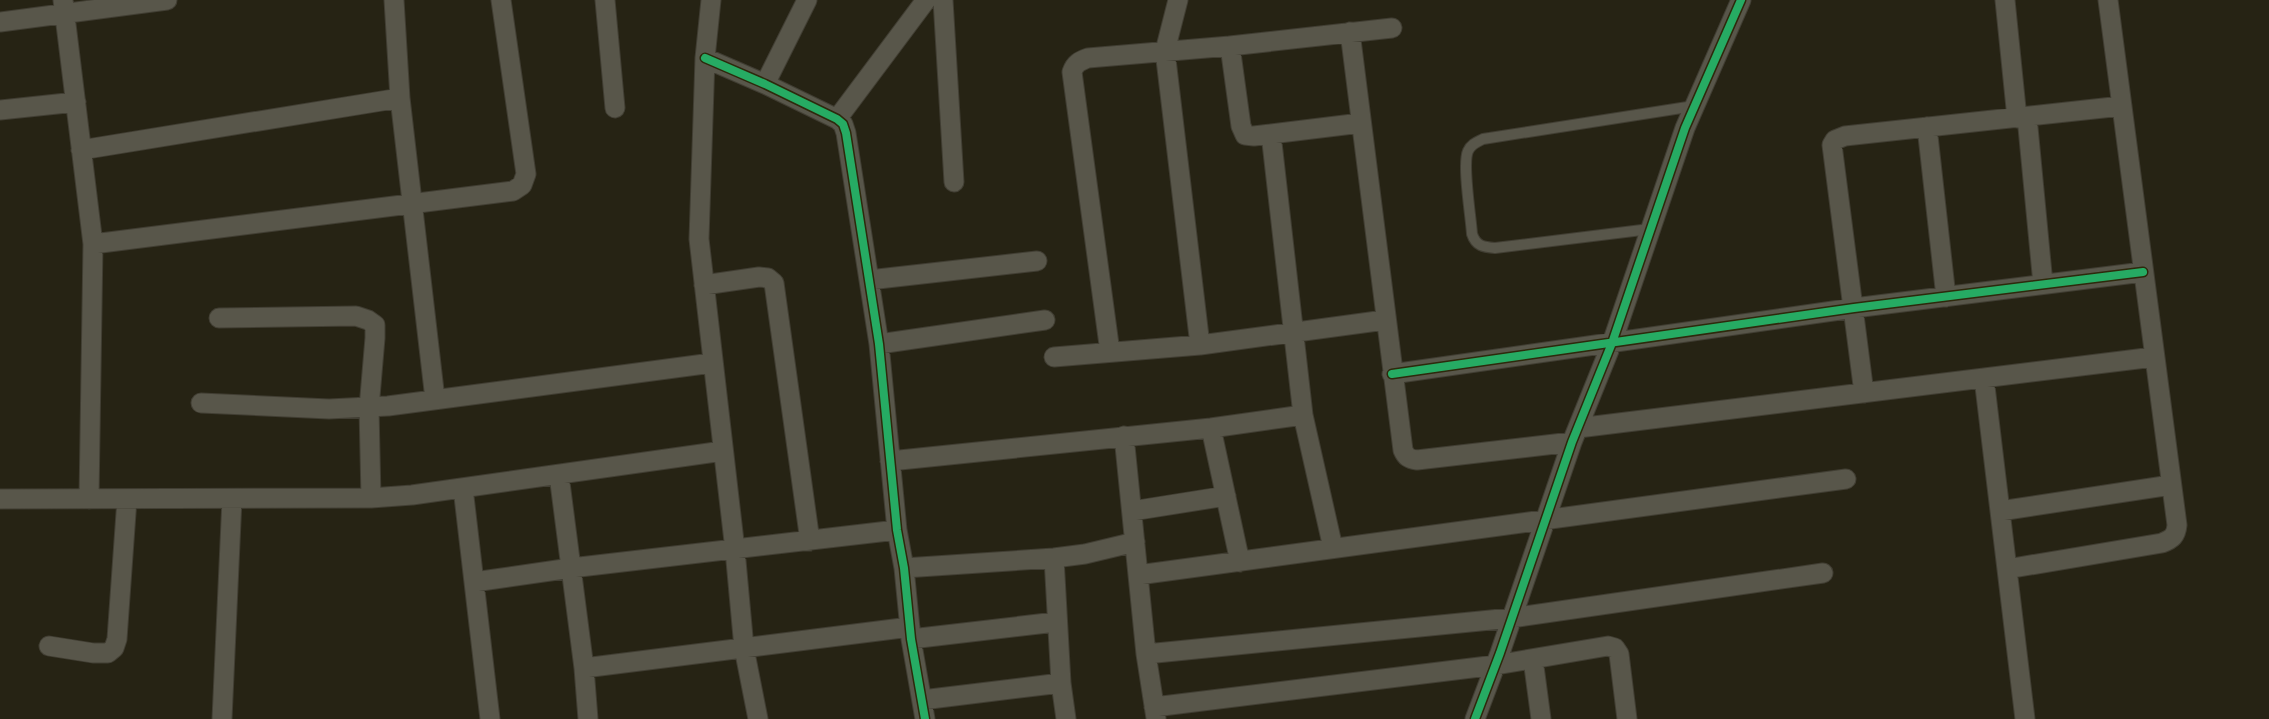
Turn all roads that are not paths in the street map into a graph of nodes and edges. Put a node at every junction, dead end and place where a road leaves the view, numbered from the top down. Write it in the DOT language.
graph roads {
  1 [pos="167,0"];
  2 [pos="394,0"];
  3 [pos="502,0"];
  4 [pos="604,0"];
  5 [pos="711,0"];
  6 [pos="808,0"];
  7 [pos="926,0"];
  8 [pos="944,0"];
  9 [pos="1178,0"];
  10 [pos="1741,0"];
  11 [pos="2005,0"];
  12 [pos="2108,0"];
  13 [pos="64,7"];
  14 [pos="0,22"];
  15 [pos="1392,28"];
  16 [pos="1350,32"];
  17 [pos="1230,46"];
  18 [pos="1165,51"];
  19 [pos="704,58"];
  20 [pos="765,84"];
  21 [pos="400,98"];
  22 [pos="76,102"];
  23 [pos="1694,106"];
  24 [pos="2122,106"];
  25 [pos="615,108"];
  26 [pos="0,110"];
  27 [pos="2022,117"];
  28 [pos="837,119"];
  29 [pos="1361,123"];
  30 [pos="1927,127"];
  31 [pos="1271,134"];
  32 [pos="81,150"];
  33 [pos="954,182"];
  34 [pos="412,203"];
  35 [pos="1650,229"];
  36 [pos="93,244"];
  37 [pos="1037,261"];
  38 [pos="2143,272"];
  39 [pos="869,280"];
  40 [pos="704,284"];
  41 [pos="2043,284"];
  42 [pos="1946,297"];
  43 [pos="1854,308"];
  44 [pos="219,318"];
  45 [pos="1045,320"];
  46 [pos="1385,320"];
  47 [pos="1295,331"];
  48 [pos="1612,343"];
  49 [pos="879,344"];
  50 [pos="1200,345"];
  51 [pos="1110,352"];
  52 [pos="1054,357"];
  53 [pos="2154,357"];
  54 [pos="712,363"];
  55 [pos="1392,374"];
  56 [pos="1984,378"];
  57 [pos="1864,393"];
  58 [pos="435,399"];
  59 [pos="201,403"];
  60 [pos="369,408"];
  61 [pos="1303,415"];
  62 [pos="1211,428"];
  63 [pos="1575,435"];
  64 [pos="1124,436"];
  65 [pos="723,451"];
  66 [pos="890,461"];
  67 [pos="558,475"];
  68 [pos="1846,479"];
  69 [pos="2171,485"];
  70 [pos="463,488"];
  71 [pos="1226,496"];
  72 [pos="89,498"];
  73 [pos="371,498"];
  74 [pos="0,499"];
  75 [pos="127,499"];
  76 [pos="232,499"];
  77 [pos="1132,510"];
  78 [pos="2000,510"];
  79 [pos="1545,518"];
  80 [pos="898,530"];
  81 [pos="810,541"];
  82 [pos="1135,542"];
  83 [pos="1333,548"];
  84 [pos="735,550"];
  85 [pos="1054,558"];
  86 [pos="1240,562"];
  87 [pos="571,568"];
  88 [pos="904,568"];
  89 [pos="2007,569"];
  90 [pos="1824,573"];
  91 [pos="1138,575"];
  92 [pos="474,582"];
  93 [pos="1511,618"];
  94 [pos="1056,622"];
  95 [pos="911,633"];
  96 [pos="49,646"];
  97 [pos="744,648"];
  98 [pos="1146,654"];
  99 [pos="1533,659"];
  100 [pos="1496,665"];
  101 [pos="584,668"];
  102 [pos="1061,683"];
  103 [pos="922,700"];
  104 [pos="1155,713"];
  105 [pos="222,719"];
  106 [pos="490,719"];
  107 [pos="588,719"];
  108 [pos="758,719"];
  109 [pos="925,719"];
  110 [pos="1066,719"];
  111 [pos="1475,719"];
  112 [pos="1541,719"];
  113 [pos="1627,719"];
  114 [pos="2025,719"];
  1 -- 13 [label="street"];
  2 -- 21 [label="street"];
  3 -- 34 [label="street"];
  4 -- 25 [label="street"];
  5 -- 19 [label="street"];
  6 -- 20 [label="street"];
  7 -- 28 [label="street"];
  8 -- 33 [label="street"];
  9 -- 18 [label="street"];
  10 -- 23 [label="street"];
  11 -- 27 [label="street"];
  12 -- 24 [label="street"];
  13 -- 14 [label="street"];
  13 -- 22 [label="street"];
  15 -- 16 [label="street"];
  16 -- 17 [label="street"];
  16 -- 29 [label="street"];
  17 -- 18 [label="street"];
  17 -- 31 [label="street"];
  18 -- 50 [label="street"];
  18 -- 51 [label="street"];
  19 -- 20 [label="street"];
  19 -- 40 [label="street"];
  20 -- 28 [label="street"];
  21 -- 32 [label="street"];
  21 -- 34 [label="street"];
  22 -- 26 [label="street"];
  22 -- 32 [label="street"];
  23 -- 35 [label="street"];
  23 -- 35 [label="lane"];
  24 -- 27 [label="street"];
  24 -- 38 [label="street"];
  27 -- 30 [label="street"];
  27 -- 41 [label="street"];
  28 -- 39 [label="street"];
  29 -- 31 [label="street"];
  29 -- 46 [label="street"];
  30 -- 42 [label="street"];
  30 -- 43 [label="street"];
  31 -- 47 [label="street"];
  32 -- 36 [label="street"];
  34 -- 36 [label="street"];
  34 -- 58 [label="street"];
  35 -- 48 [label="street"];
  36 -- 72 [label="street"];
  37 -- 39 [label="street"];
  38 -- 41 [label="street"];
  38 -- 53 [label="street"];
  39 -- 49 [label="street"];
  40 -- 54 [label="street"];
  40 -- 81 [label="street"];
  41 -- 42 [label="street"];
  42 -- 43 [label="street"];
  43 -- 48 [label="street"];
  43 -- 57 [label="street"];
  44 -- 60 [label="street"];
  45 -- 49 [label="street"];
  46 -- 47 [label="street"];
  46 -- 55 [label="street"];
  47 -- 50 [label="street"];
  47 -- 61 [label="street"];
  48 -- 55 [label="street"];
  48 -- 63 [label="street"];
  49 -- 66 [label="street"];
  50 -- 51 [label="street"];
  51 -- 52 [label="street"];
  53 -- 56 [label="street"];
  53 -- 69 [label="street"];
  54 -- 58 [label="street"];
  54 -- 65 [label="street"];
  55 -- 63 [label="street"];
  56 -- 57 [label="street"];
  56 -- 78 [label="street"];
  57 -- 63 [label="street"];
  58 -- 60 [label="street"];
  59 -- 60 [label="street"];
  60 -- 73 [label="street"];
  61 -- 62 [label="street"];
  61 -- 83 [label="street"];
  62 -- 64 [label="street"];
  62 -- 71 [label="street"];
  63 -- 79 [label="street"];
  64 -- 66 [label="street"];
  64 -- 77 [label="street"];
  65 -- 67 [label="street"];
  65 -- 84 [label="street"];
  66 -- 80 [label="street"];
  67 -- 70 [label="street"];
  67 -- 87 [label="street"];
  68 -- 79 [label="street"];
  69 -- 78 [label="street"];
  69 -- 89 [label="street"];
  70 -- 73 [label="street"];
  70 -- 92 [label="street"];
  71 -- 77 [label="street"];
  71 -- 86 [label="street"];
  72 -- 74 [label="street"];
  72 -- 75 [label="street"];
  73 -- 76 [label="street"];
  75 -- 76 [label="street"];
  75 -- 96 [label="street"];
  76 -- 105 [label="street"];
  77 -- 82 [label="street"];
  78 -- 89 [label="street"];
  79 -- 83 [label="street"];
  79 -- 93 [label="street"];
  80 -- 81 [label="street"];
  80 -- 88 [label="street"];
  81 -- 84 [label="street"];
  82 -- 85 [label="street"];
  82 -- 91 [label="street"];
  83 -- 86 [label="street"];
  84 -- 87 [label="street"];
  84 -- 97 [label="street"];
  85 -- 88 [label="street"];
  85 -- 94 [label="street"];
  86 -- 91 [label="street"];
  87 -- 92 [label="street"];
  87 -- 101 [label="street"];
  88 -- 95 [label="street"];
  89 -- 114 [label="street"];
  90 -- 93 [label="street"];
  91 -- 98 [label="street"];
  92 -- 106 [label="street"];
  93 -- 98 [label="street"];
  93 -- 100 [label="street"];
  94 -- 95 [label="street"];
  94 -- 102 [label="street"];
  95 -- 97 [label="street"];
  95 -- 103 [label="street"];
  97 -- 101 [label="street"];
  97 -- 108 [label="street"];
  98 -- 104 [label="street"];
  99 -- 100 [label="street"];
  99 -- 112 [label="street"];
  99 -- 113 [label="street"];
  100 -- 104 [label="street"];
  100 -- 111 [label="street"];
  101 -- 107 [label="street"];
  102 -- 103 [label="street"];
  102 -- 110 [label="street"];
  103 -- 109 [label="street"];
}
